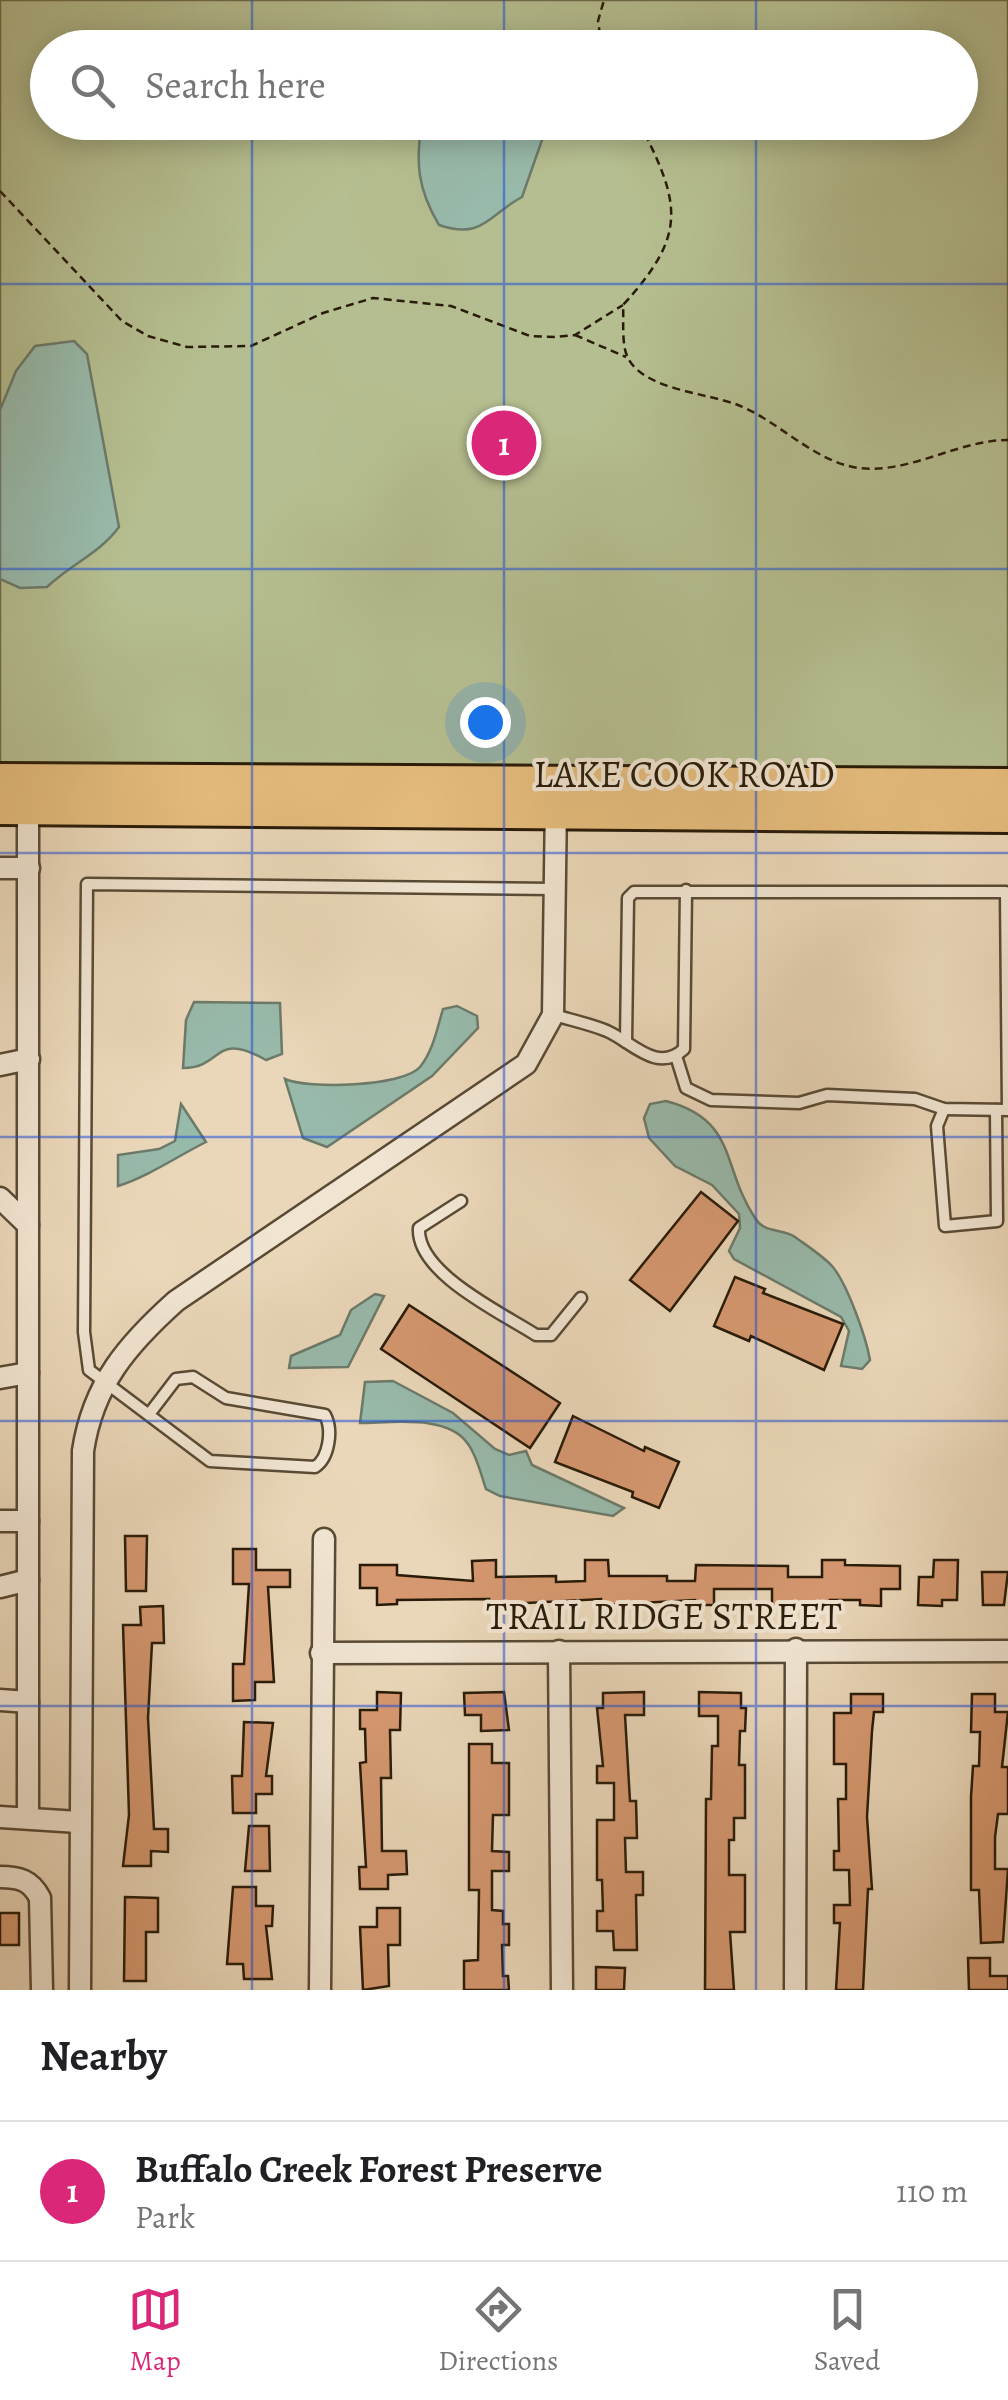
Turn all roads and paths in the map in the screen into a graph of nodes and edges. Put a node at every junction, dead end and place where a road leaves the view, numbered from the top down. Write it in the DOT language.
graph roads {
  1 [pos="604,0"];
  2 [pos="599,30"];
  3 [pos="649,140"];
  4 [pos="0,191"];
  5 [pos="623,305"];
  6 [pos="575,335"];
  7 [pos="628,358"];
  8 [pos="1008,440"];
  9 [pos="1008,785"];
  10 [pos="14,794"];
  11 [pos="556,798"];
  12 [pos="1008,816"];
  13 [pos="0,868"];
  14 [pos="29,868"];
  15 [pos="555,889"];
  16 [pos="686,890"];
  17 [pos="553,1015"];
  18 [pos="626,1042"];
  19 [pos="676,1056"];
  20 [pos="28,1059"];
  21 [pos="0,1066"];
  22 [pos="944,1109"];
  23 [pos="996,1110"];
  24 [pos="460,1201"];
  25 [pos="1,1202"];
  26 [pos="28,1225"];
  27 [pos="581,1298"];
  28 [pos="28,1372"];
  29 [pos="0,1378"];
  30 [pos="104,1383"];
  31 [pos="150,1413"];
  32 [pos="0,1521"];
  33 [pos="28,1521"];
  34 [pos="324,1539"];
  35 [pos="28,1580"];
  36 [pos="0,1587"];
  37 [pos="796,1650"];
  38 [pos="559,1651"];
  39 [pos="1008,1651"];
  40 [pos="321,1653"];
  41 [pos="0,1700"];
  42 [pos="28,1702"];
  43 [pos="0,1816"];
  44 [pos="28,1816"];
  45 [pos="78,1822"];
  46 [pos="0,1877"];
  47 [pos="42,1990"];
  48 [pos="80,1990"];
  49 [pos="320,1990"];
  50 [pos="562,1990"];
  51 [pos="795,1990"];
  1 -- 2 [label="path"];
  3 -- 5 [label="path"];
  4 -- 6 [label="path"];
  5 -- 6 [label="path"];
  5 -- 7 [label="path"];
  6 -- 7 [label="path"];
  7 -- 8 [label="path"];
  9 -- 11 [label="main road, LAKE COOK ROAD"];
  10 -- 11 [label="main road, LAKE COOK ROAD"];
  10 -- 14 [label="street"];
  11 -- 12 [label="main road, LAKE COOK ROAD"];
  11 -- 15 [label="street"];
  13 -- 14 [label="street"];
  14 -- 20 [label="street"];
  15 -- 17 [label="street"];
  15 -- 30 [label="lane"];
  16 -- 18 [label="lane"];
  16 -- 19 [label="lane"];
  16 -- 23 [label="lane"];
  17 -- 18 [label="lane"];
  17 -- 30 [label="street"];
  18 -- 19 [label="lane"];
  19 -- 22 [label="lane"];
  20 -- 21 [label="street"];
  20 -- 26 [label="street"];
  22 -- 23 [label="lane"];
  22 -- 23 [label="lane"];
  24 -- 27 [label="lane"];
  25 -- 26 [label="street"];
  26 -- 28 [label="street"];
  28 -- 29 [label="street"];
  28 -- 33 [label="street"];
  30 -- 31 [label="lane"];
  30 -- 45 [label="street"];
  31 -- 31 [label="lane"];
  32 -- 33 [label="street"];
  33 -- 35 [label="street"];
  34 -- 40 [label="street"];
  35 -- 36 [label="street"];
  35 -- 42 [label="street"];
  37 -- 38 [label="street, TRAIL RIDGE STREET"];
  37 -- 39 [label="street, TRAIL RIDGE STREET"];
  37 -- 51 [label="street"];
  38 -- 40 [label="street, TRAIL RIDGE STREET"];
  38 -- 50 [label="street"];
  40 -- 49 [label="street"];
  41 -- 42 [label="street"];
  42 -- 44 [label="street"];
  43 -- 44 [label="street"];
  44 -- 45 [label="street"];
  45 -- 48 [label="street"];
  46 -- 47 [label="street"];
}
